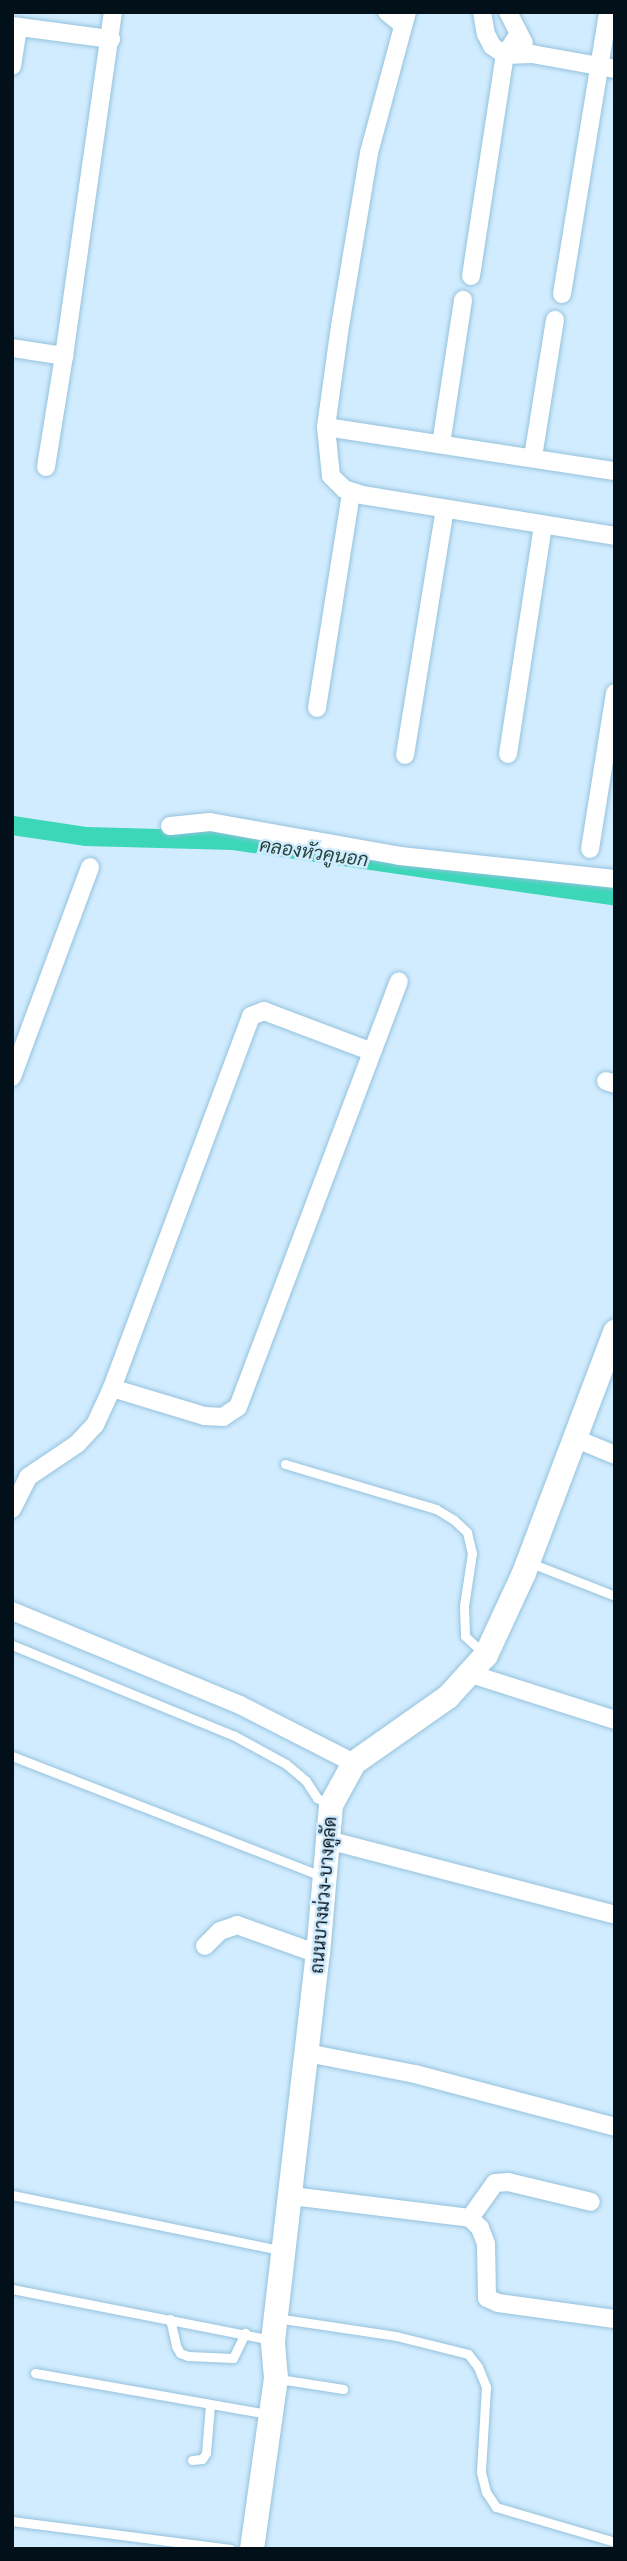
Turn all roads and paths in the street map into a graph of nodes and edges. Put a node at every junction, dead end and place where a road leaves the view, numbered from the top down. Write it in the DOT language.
graph roads {
  1 [pos="113,12"];
  2 [pos="387,12"];
  3 [pos="482,12"];
  4 [pos="508,12"];
  5 [pos="608,12"];
  6 [pos="404,18"];
  7 [pos="15,27"];
  8 [pos="518,35"];
  9 [pos="111,39"];
  10 [pos="533,54"];
  11 [pos="505,55"];
  12 [pos="12,66"];
  13 [pos="608,67"];
  14 [pos="471,276"];
  15 [pos="562,295"];
  16 [pos="463,300"];
  17 [pos="555,320"];
  18 [pos="12,348"];
  19 [pos="64,356"];
  20 [pos="326,427"];
  21 [pos="441,444"];
  22 [pos="533,457"];
  23 [pos="46,467"];
  24 [pos="615,471"];
  25 [pos="351,493"];
  26 [pos="445,509"];
  27 [pos="543,525"];
  28 [pos="615,536"];
  29 [pos="615,692"];
  30 [pos="317,708"];
  31 [pos="508,754"];
  32 [pos="405,755"];
  33 [pos="170,826"];
  34 [pos="590,849"];
  35 [pos="90,867"];
  36 [pos="615,879"];
  37 [pos="399,981"];
  38 [pos="370,1051"];
  39 [pos="12,1077"];
  40 [pos="614,1337"];
  41 [pos="112,1388"];
  42 [pos="574,1438"];
  43 [pos="615,1455"];
  44 [pos="285,1464"];
  45 [pos="12,1509"];
  46 [pos="528,1562"];
  47 [pos="615,1596"];
  48 [pos="12,1611"];
  49 [pos="12,1645"];
  50 [pos="478,1665"];
  51 [pos="615,1720"];
  52 [pos="12,1756"];
  53 [pos="354,1763"];
  54 [pos="331,1805"];
  55 [pos="328,1840"];
  56 [pos="326,1877"];
  57 [pos="615,1915"];
  58 [pos="205,1946"];
  59 [pos="318,1954"];
  60 [pos="307,2053"];
  61 [pos="615,2127"];
  62 [pos="12,2195"];
  63 [pos="292,2196"];
  64 [pos="591,2202"];
  65 [pos="470,2218"];
  66 [pos="284,2251"];
  67 [pos="12,2289"];
  68 [pos="170,2319"];
  69 [pos="615,2319"];
  70 [pos="274,2329"];
  71 [pos="244,2333"];
  72 [pos="35,2373"];
  73 [pos="276,2378"];
  74 [pos="343,2389"];
  75 [pos="210,2404"];
  76 [pos="270,2415"];
  77 [pos="192,2460"];
  78 [pos="12,2521"];
  79 [pos="615,2542"];
  80 [pos="230,2549"];
  81 [pos="252,2549"];
  1 -- 9 [label="street"];
  2 -- 6 [label="street"];
  3 -- 11 [label="street"];
  4 -- 8 [label="street"];
  5 -- 13 [label="street"];
  6 -- 20 [label="street"];
  7 -- 9 [label="street"];
  7 -- 12 [label="street"];
  8 -- 10 [label="street"];
  8 -- 11 [label="street"];
  9 -- 19 [label="street"];
  10 -- 11 [label="street"];
  10 -- 13 [label="street"];
  11 -- 14 [label="street"];
  13 -- 15 [label="street"];
  16 -- 21 [label="street"];
  17 -- 22 [label="street"];
  18 -- 19 [label="street"];
  19 -- 23 [label="street"];
  20 -- 21 [label="street"];
  20 -- 25 [label="street"];
  21 -- 22 [label="street"];
  22 -- 24 [label="street"];
  25 -- 26 [label="street"];
  25 -- 30 [label="street"];
  26 -- 27 [label="street"];
  26 -- 32 [label="street"];
  27 -- 28 [label="street"];
  27 -- 31 [label="street"];
  29 -- 34 [label="street"];
  33 -- 36 [label="street"];
  35 -- 39 [label="street"];
  37 -- 38 [label="street"];
  38 -- 41 [label="street"];
  38 -- 41 [label="street"];
  40 -- 42 [label="street, ถนนบางม่วง-บางคูลัด"];
  41 -- 45 [label="street"];
  42 -- 43 [label="street"];
  42 -- 46 [label="street, ถนนบางม่วง-บางคูลัด"];
  44 -- 50 [label="lane"];
  46 -- 47 [label="lane"];
  46 -- 50 [label="street, ถนนบางม่วง-บางคูลัด"];
  48 -- 53 [label="street"];
  49 -- 54 [label="lane"];
  50 -- 51 [label="street"];
  50 -- 53 [label="street, ถนนบางม่วง-บางคูลัด"];
  52 -- 56 [label="lane"];
  53 -- 54 [label="street, ถนนบางม่วง-บางคูลัด"];
  54 -- 55 [label="street, ถนนบางม่วง-บางคูลัด"];
  55 -- 56 [label="street, ถนนบางม่วง-บางคูลัด"];
  55 -- 57 [label="street"];
  56 -- 59 [label="street, ถนนบางม่วง-บางคูลัด"];
  58 -- 59 [label="street"];
  59 -- 60 [label="street, ถนนบางม่วง-บางคูลัด"];
  60 -- 61 [label="street"];
  60 -- 63 [label="street, ถนนบางม่วง-บางคูลัด"];
  62 -- 66 [label="lane"];
  63 -- 65 [label="street"];
  63 -- 66 [label="street, ถนนบางม่วง-บางคูลัด"];
  64 -- 65 [label="street"];
  65 -- 69 [label="street"];
  66 -- 70 [label="street, ถนนบางม่วง-บางคูลัด"];
  67 -- 68 [label="lane"];
  68 -- 71 [label="lane"];
  68 -- 71 [label="lane"];
  70 -- 71 [label="lane"];
  70 -- 73 [label="street, ถนนบางม่วง-บางคูลัด"];
  70 -- 79 [label="lane"];
  72 -- 75 [label="lane"];
  73 -- 74 [label="lane"];
  73 -- 76 [label="street, ถนนบางม่วง-บางคูลัด"];
  75 -- 76 [label="lane"];
  75 -- 77 [label="lane"];
  76 -- 81 [label="street, ถนนบางม่วง-บางคูลัด"];
  78 -- 80 [label="lane"];
}
